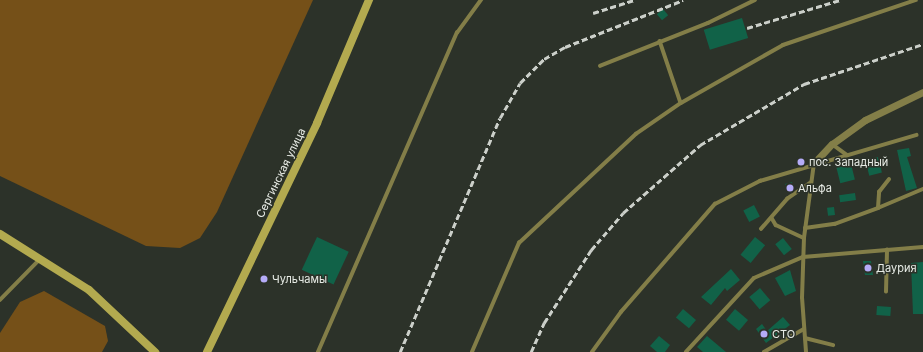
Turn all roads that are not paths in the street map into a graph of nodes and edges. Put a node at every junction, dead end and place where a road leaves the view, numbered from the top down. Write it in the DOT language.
graph roads {
  1 [pos="369,0"];
  2 [pos="481,0"];
  3 [pos="755,0"];
  4 [pos="916,0"];
  5 [pos="660,41"];
  6 [pos="600,66"];
  7 [pos="923,92"];
  8 [pos="681,102"];
  9 [pos="916,135"];
  10 [pos="832,144"];
  11 [pos="847,155"];
  12 [pos="814,163"];
  13 [pos="889,180"];
  14 [pos="811,182"];
  15 [pos="923,189"];
  16 [pos="878,208"];
  17 [pos="772,218"];
  18 [pos="805,228"];
  19 [pos="761,229"];
  20 [pos="0,234"];
  21 [pos="804,238"];
  22 [pos="923,247"];
  23 [pos="887,250"];
  24 [pos="42,257"];
  25 [pos="803,257"];
  26 [pos="886,292"];
  27 [pos="0,300"];
  28 [pos="804,329"];
  29 [pos="804,338"];
  30 [pos="833,346"];
  31 [pos="155,352"];
  32 [pos="207,352"];
  33 [pos="318,352"];
  34 [pos="472,352"];
  35 [pos="592,352"];
  36 [pos="686,352"];
  37 [pos="764,352"];
  38 [pos="806,352"];
  1 -- 32 [label="main road, Сергинская улица"];
  2 -- 33 [label="lane"];
  3 -- 5 [label="lane"];
  4 -- 8 [label="lane"];
  5 -- 6 [label="lane"];
  5 -- 8 [label="lane"];
  7 -- 10 [label="street"];
  8 -- 34 [label="lane"];
  9 -- 11 [label="lane"];
  10 -- 11 [label="lane"];
  10 -- 12 [label="street"];
  11 -- 12 [label="lane"];
  12 -- 14 [label="lane"];
  12 -- 35 [label="lane"];
  13 -- 16 [label="lane"];
  14 -- 17 [label="lane"];
  14 -- 18 [label="lane"];
  15 -- 16 [label="lane"];
  16 -- 18 [label="lane"];
  17 -- 19 [label="lane"];
  17 -- 21 [label="lane"];
  18 -- 21 [label="lane"];
  20 -- 24 [label="main road"];
  21 -- 25 [label="lane"];
  22 -- 23 [label="lane"];
  23 -- 25 [label="lane"];
  23 -- 26 [label="lane"];
  24 -- 27 [label="lane"];
  24 -- 31 [label="main road"];
  25 -- 28 [label="lane"];
  25 -- 36 [label="lane"];
  28 -- 29 [label="lane"];
  28 -- 37 [label="lane"];
  29 -- 30 [label="lane"];
  29 -- 38 [label="lane"];
}
